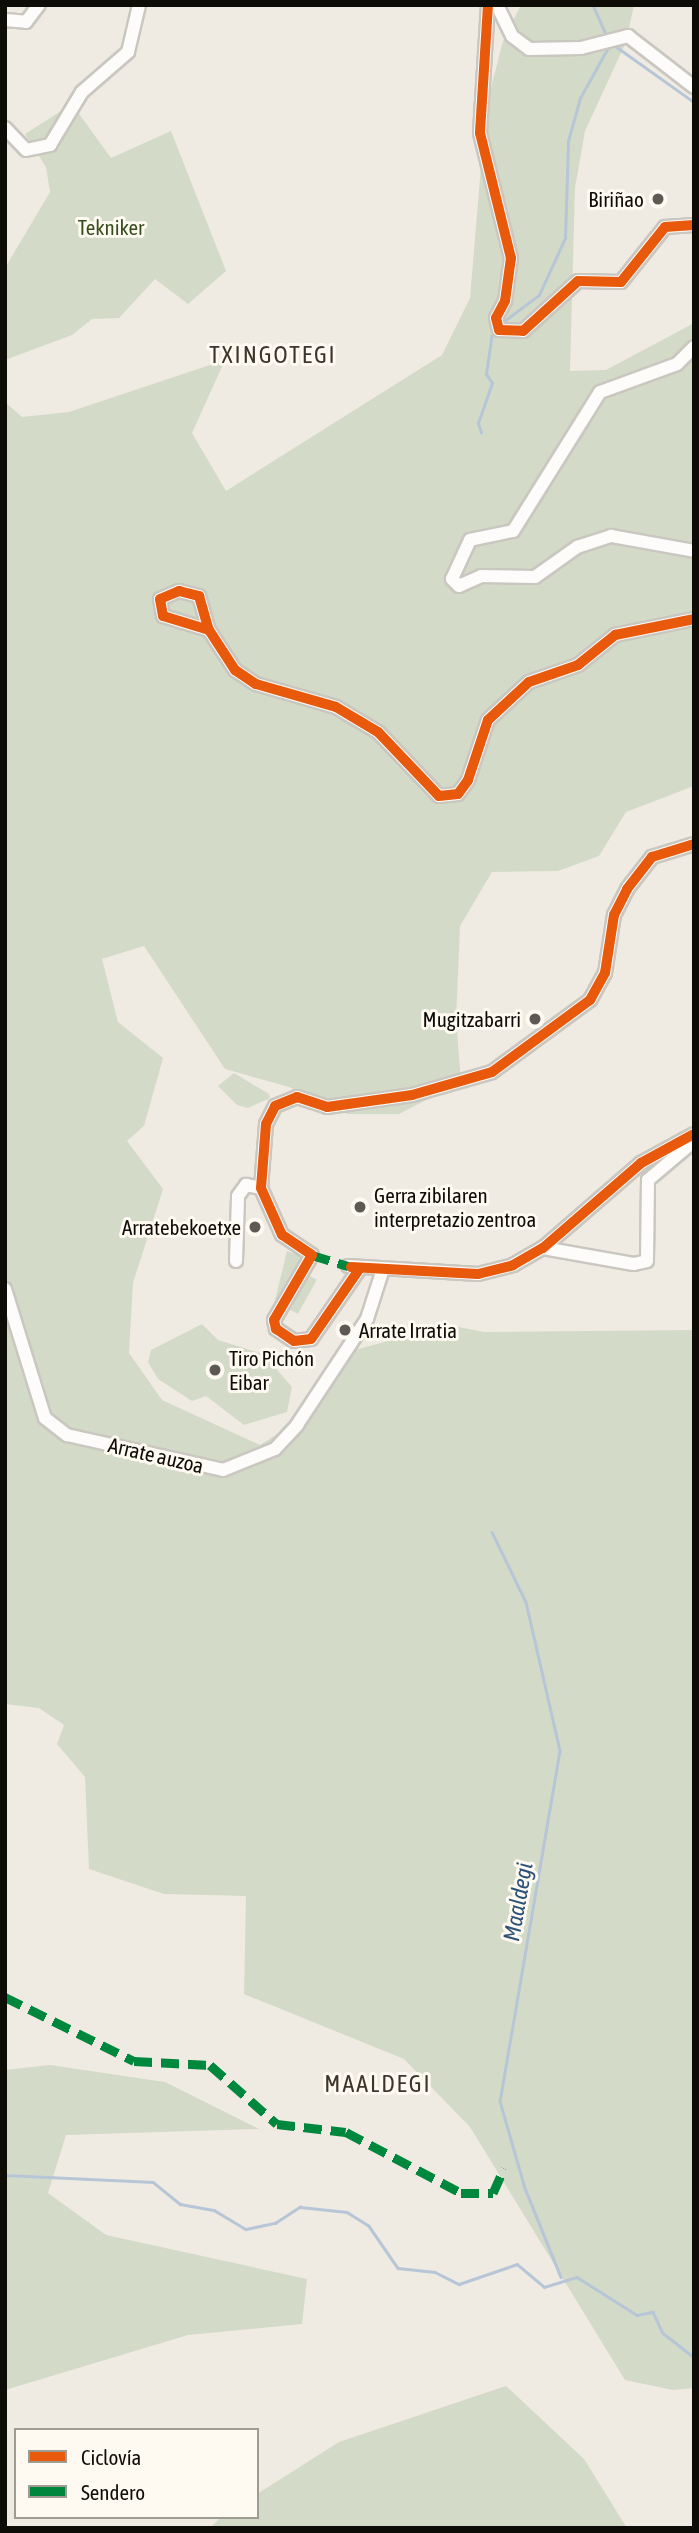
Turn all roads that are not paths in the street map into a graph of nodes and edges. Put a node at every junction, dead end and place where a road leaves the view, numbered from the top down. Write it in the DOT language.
graph roads {
  1 [pos="39,5"];
  2 [pos="139,5"];
  3 [pos="488,5"];
  4 [pos="497,5"];
  5 [pos="5,20"];
  6 [pos="694,87"];
  7 [pos="5,128"];
  8 [pos="694,225"];
  9 [pos="694,347"];
  10 [pos="694,551"];
  11 [pos="694,620"];
  12 [pos="209,630"];
  13 [pos="694,844"];
  14 [pos="694,1134"];
  15 [pos="694,1142"];
  16 [pos="257,1186"];
  17 [pos="544,1248"];
  18 [pos="236,1261"];
  19 [pos="383,1269"];
  20 [pos="5,1289"];
  1 -- 5 [label="street"];
  2 -- 7 [label="street"];
  3 -- 8 [label="street"];
  4 -- 6 [label="street"];
  9 -- 10 [label="street"];
  11 -- 12 [label="street"];
  13 -- 16 [label="street"];
  14 -- 17 [label="street"];
  15 -- 17 [label="street"];
  16 -- 18 [label="street"];
  16 -- 19 [label="street"];
  17 -- 19 [label="street"];
  19 -- 20 [label="street, Arrate auzoa"];
}
